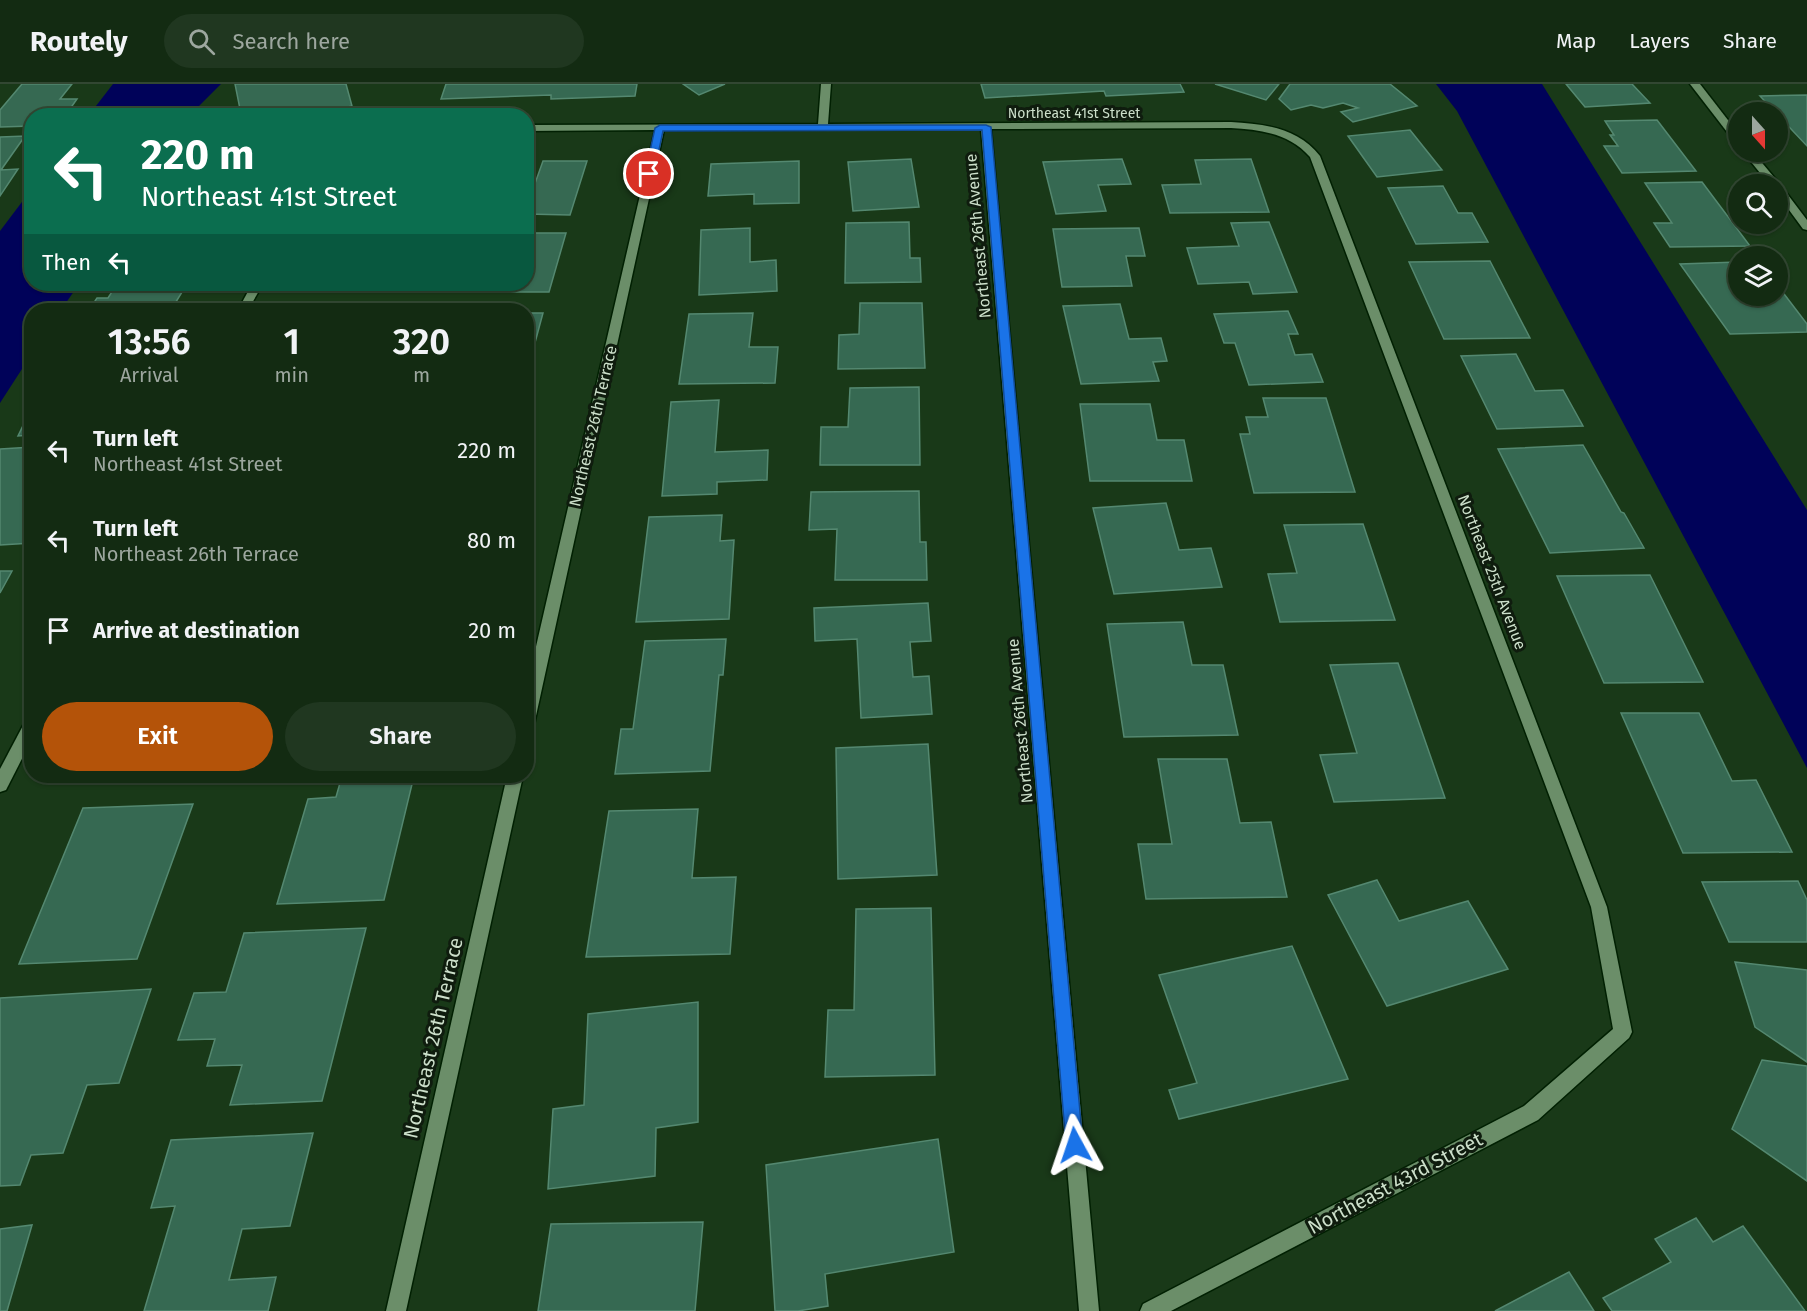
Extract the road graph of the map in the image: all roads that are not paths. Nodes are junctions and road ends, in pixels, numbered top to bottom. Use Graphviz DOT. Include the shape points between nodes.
graph roads {
  1 [pos="826,84"];
  2 [pos="1695,84"];
  3 [pos="1728,126"];
  4 [pos="823,127"];
  5 [pos="986,127"];
  6 [pos="534,128"];
  7 [pos="660,128"];
  8 [pos="1296,138"];
  9 [pos="1756,162"];
  10 [pos="1766,174"];
  11 [pos="1788,202"];
  12 [pos="1807,227"];
  13 [pos="534,688"];
  14 [pos="24,738"];
  15 [pos="513,783"];
  16 [pos="0,785"];
  17 [pos="1623,1032"];
  18 [pos="396,1311"];
  19 [pos="1089,1311"];
  20 [pos="1150,1311"];
  1 -- 4 [label="street"];
  2 -- 3 [label="street"];
  4 -- 5 [label="street, Northeast 41st Street"];
  4 -- 7 [label="street, Northeast 41st Street"];
  5 -- 8 [label="street, Northeast 41st Street" via="1231,125 1258,127"];
  5 -- 19 [label="street, Northeast 26th Avenue"];
  6 -- 7 [label="street, Northeast 41st Street"];
  7 -- 13 [label="street, Northeast 26th Terrace"];
  8 -- 17 [label="street, Northeast 25th Avenue" via="1316,156 1599,907"];
  9 -- 10 [label="street"];
  11 -- 12 [label="street"];
  14 -- 16 [label="street"];
  15 -- 18 [label="street, Northeast 26th Terrace"];
  17 -- 20 [label="street, Northeast 43rd Street" via="1531,1113"];
}
